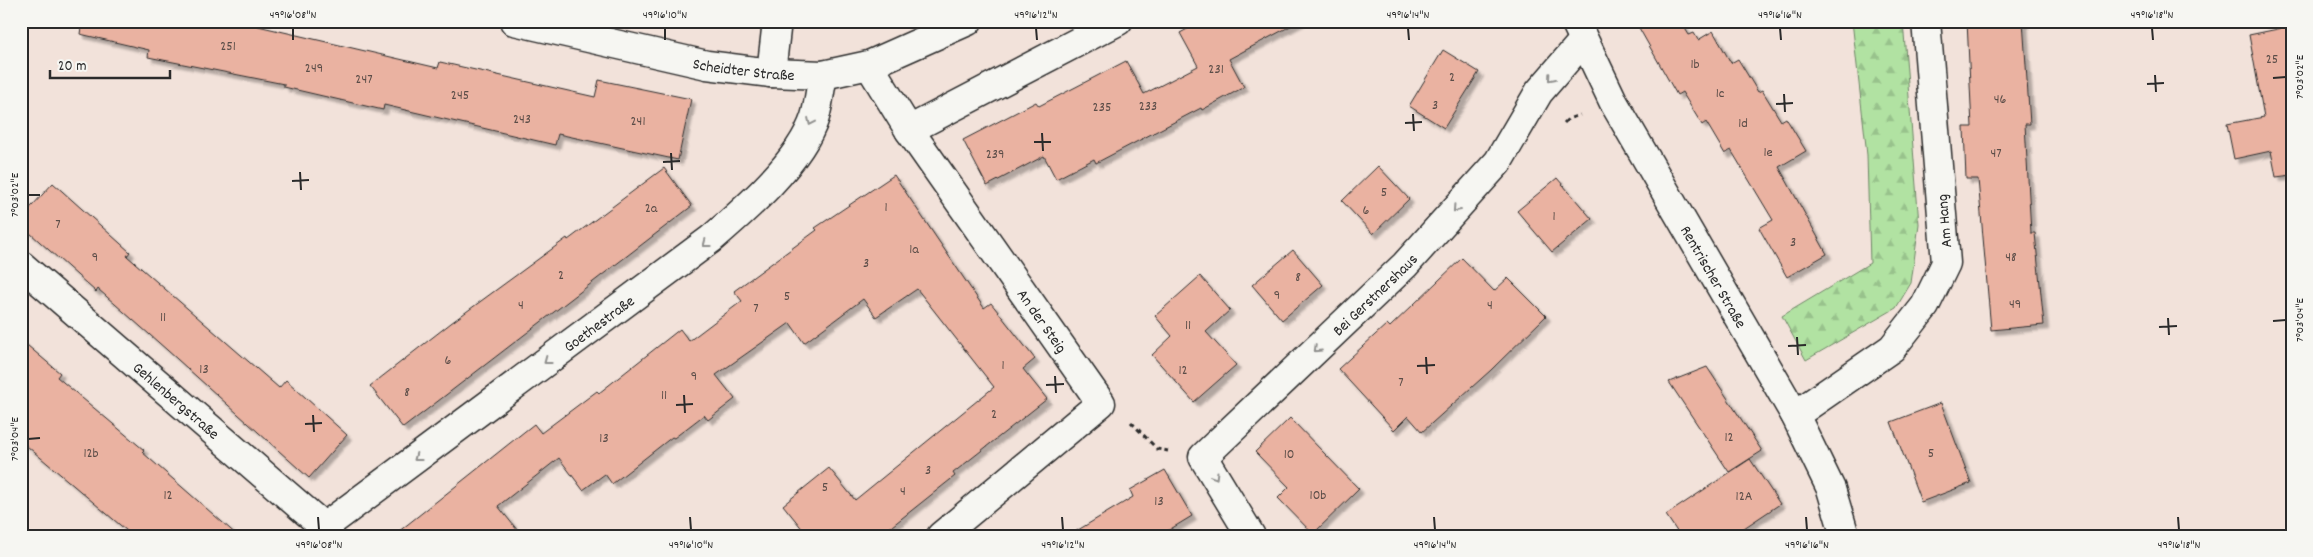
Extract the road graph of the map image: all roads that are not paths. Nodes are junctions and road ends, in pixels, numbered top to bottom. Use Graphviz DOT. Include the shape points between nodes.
graph roads {
  1 [pos="514,21"];
  2 [pos="777,21"];
  3 [pos="968,21"];
  4 [pos="1118,21"];
  5 [pos="1926,21"];
  6 [pos="1579,31"];
  7 [pos="869,65"];
  8 [pos="771,73"];
  9 [pos="823,75"];
  10 [pos="909,130"];
  11 [pos="21,266"];
  12 [pos="1795,415"];
  13 [pos="327,532"];
  14 [pos="941,536"];
  15 [pos="1251,536"];
  16 [pos="1845,536"];
  1 -- 8 [label="street, Scheidter Straße" via="707,65"];
  2 -- 8 [label="street"];
  3 -- 7 [label="street, Scheidter Straße"];
  4 -- 10 [label="street"];
  5 -- 12 [label="street, Am Hang" via="1946,263 1926,306 1892,348"];
  6 -- 12 [label="street, Rentrischer Straße" via="1614,103"];
  6 -- 15 [label="street, Bei Gerstnershaus, one-way" via="1498,162 1405,265 1203,457"];
  7 -- 9 [label="street, Scheidter Straße"];
  7 -- 10 [label="street, An der Steig"];
  8 -- 9 [label="street, Scheidter Straße"];
  9 -- 13 [label="street, Goethestraße, one-way" via="814,118 799,146 747,208 712,239"];
  10 -- 14 [label="street, An der Steig" via="1101,403"];
  11 -- 13 [label="street, Gehlenbergstraße"];
  12 -- 16 [label="street, Rentrischer Straße" via="1831,489"];
}
